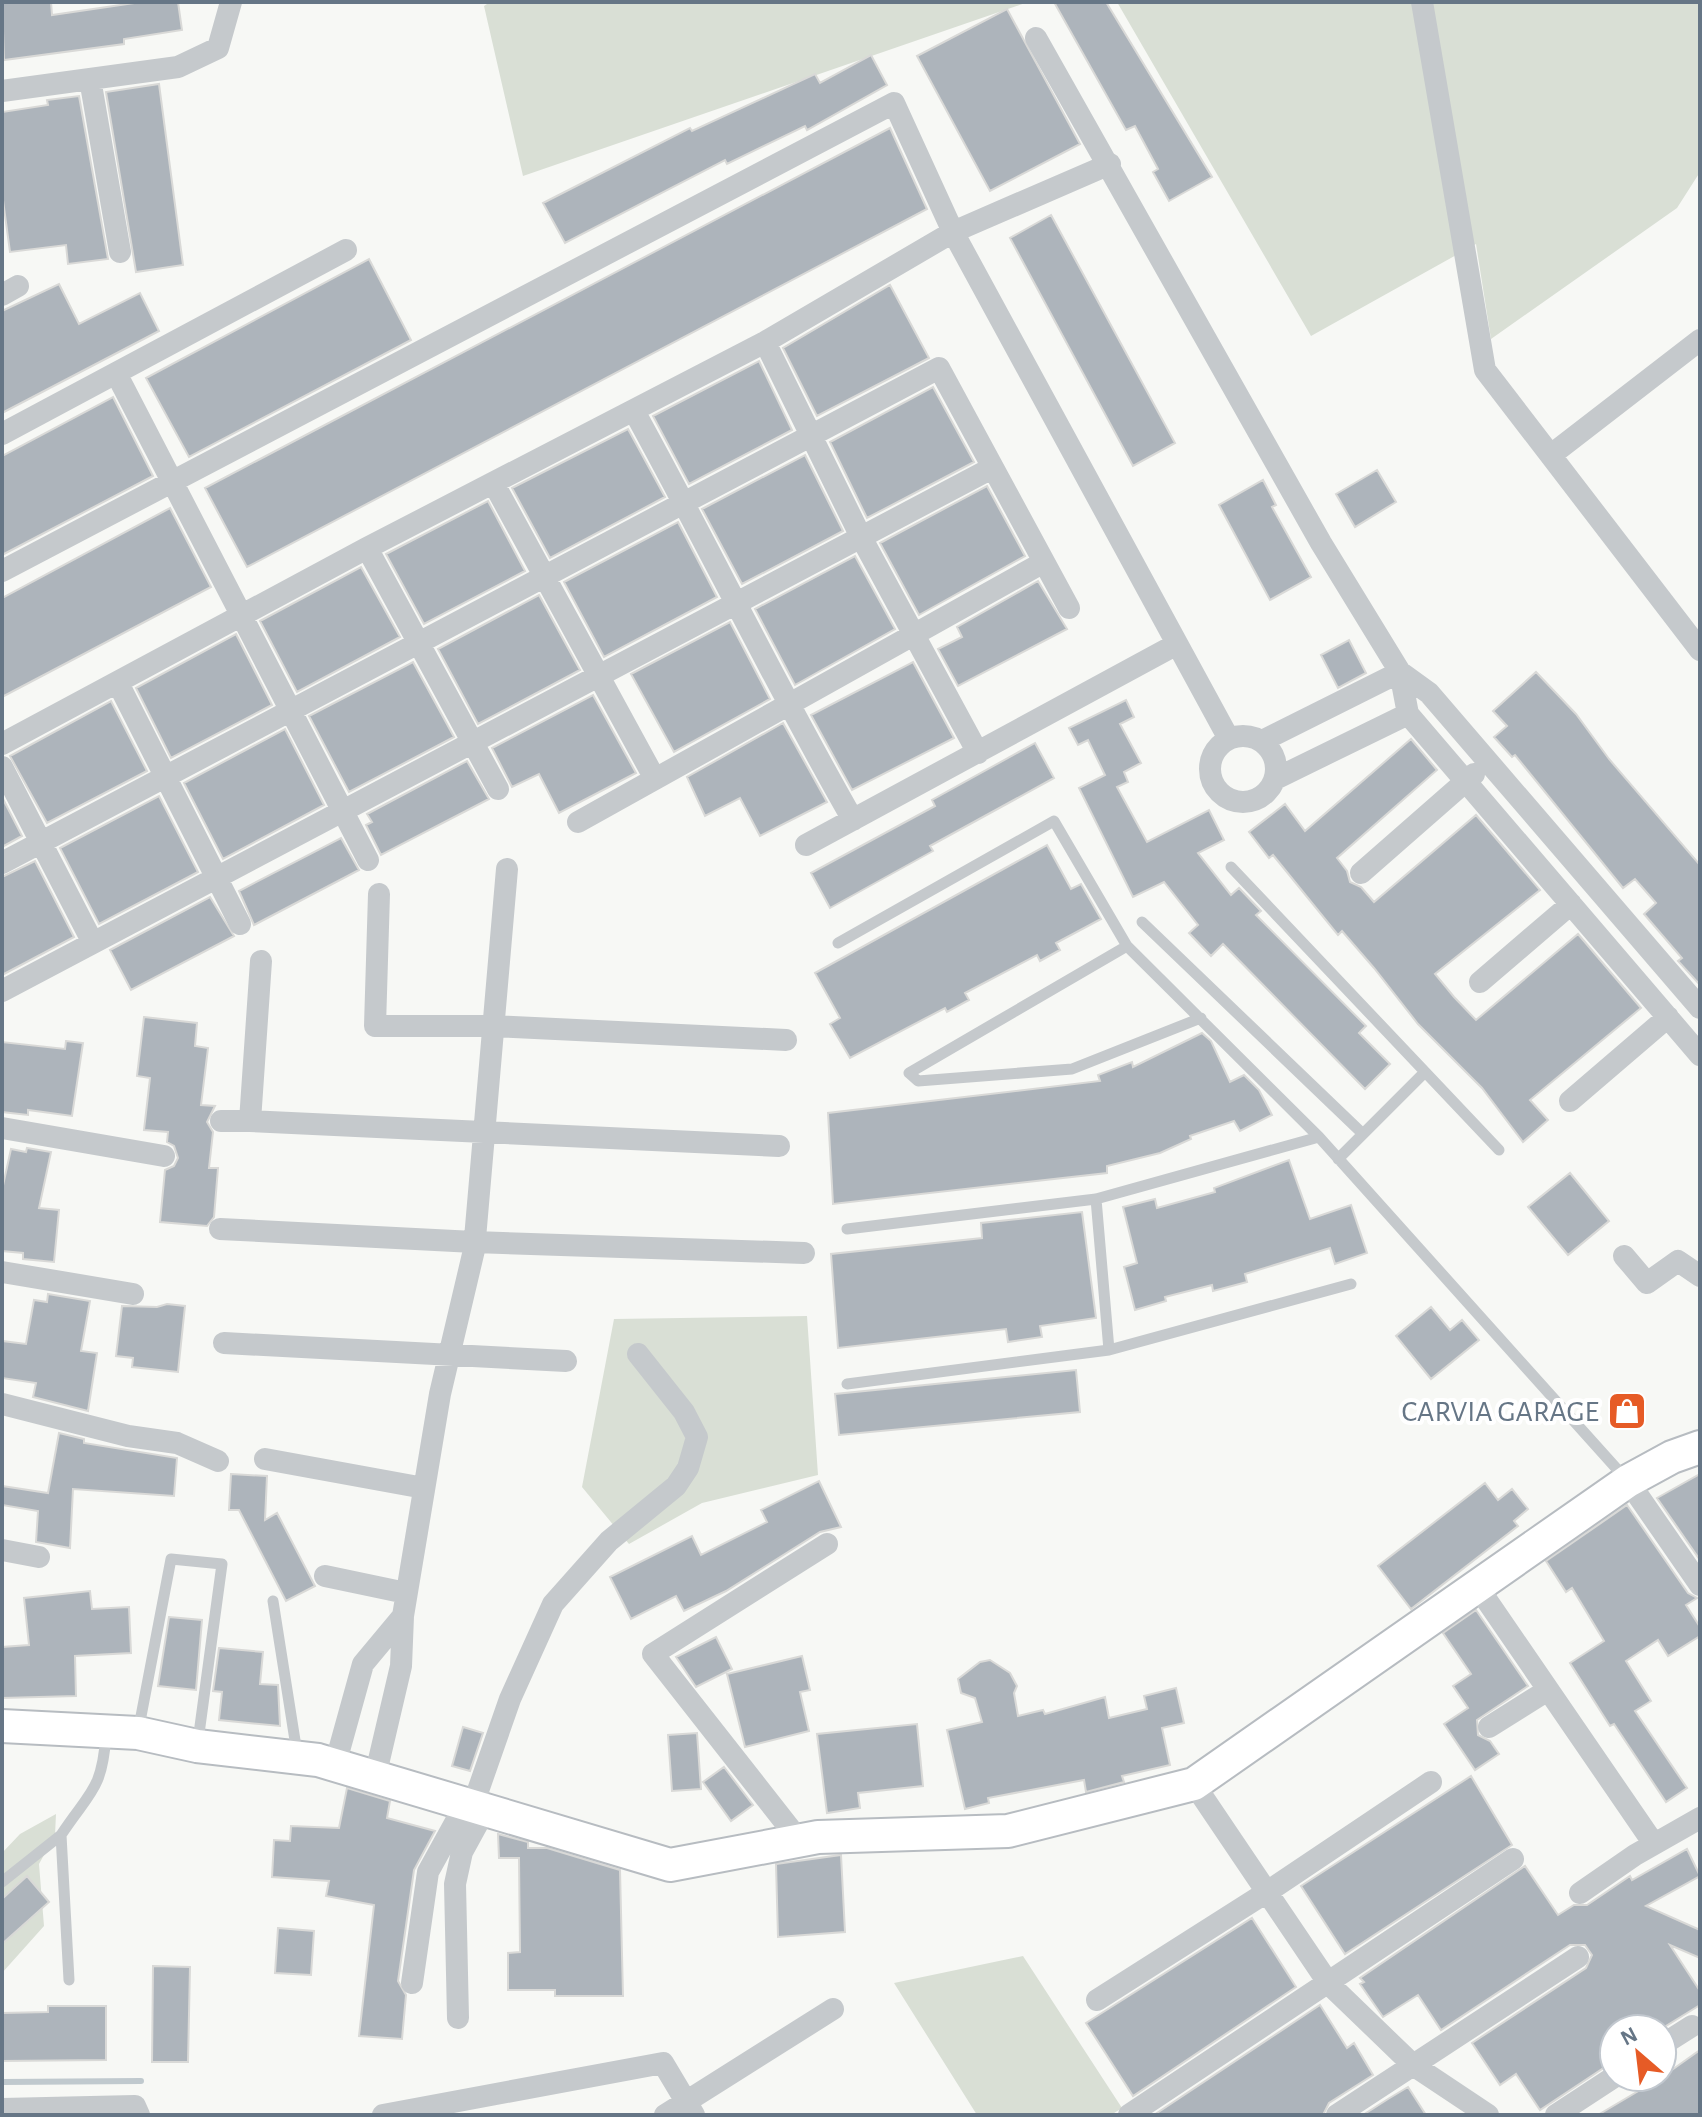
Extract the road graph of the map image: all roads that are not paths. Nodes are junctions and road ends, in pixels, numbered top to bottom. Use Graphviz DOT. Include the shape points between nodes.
graph roads {
  1 [pos="231,2"];
  2 [pos="1422,2"];
  3 [pos="1036,38"];
  4 [pos="90,79"];
  5 [pos="2,91"];
  6 [pos="1110,164"];
  7 [pos="953,232"];
  8 [pos="346,250"];
  9 [pos="120,252"];
  10 [pos="1700,340"];
  11 [pos="765,342"];
  12 [pos="116,373"];
  13 [pos="634,411"];
  14 [pos="812,433"];
  15 [pos="2,434"];
  16 [pos="1551,455"];
  17 [pos="992,468"];
  18 [pos="172,482"];
  19 [pos="494,484"];
  20 [pos="684,502"];
  21 [pos="861,537"];
  22 [pos="367,548"];
  23 [pos="1044,562"];
  24 [pos="2,571"];
  25 [pos="545,576"];
  26 [pos="737,603"];
  27 [pos="1069,608"];
  28 [pos="242,616"];
  29 [pos="914,635"];
  30 [pos="418,643"];
  31 [pos="1177,644"];
  32 [pos="1700,650"];
  33 [pos="1400,672"];
  34 [pos="599,676"];
  35 [pos="118,683"];
  36 [pos="787,704"];
  37 [pos="291,710"];
  38 [pos="1408,714"];
  39 [pos="1229,739"];
  40 [pos="1262,741"];
  41 [pos="473,742"];
  42 [pos="2,744"];
  43 [pos="978,753"];
  44 [pos="1486,762"];
  45 [pos="2,767"];
  46 [pos="165,777"];
  47 [pos="655,779"];
  48 [pos="1275,779"];
  49 [pos="1465,782"];
  50 [pos="498,789"];
  51 [pos="343,811"];
  52 [pos="853,820"];
  53 [pos="578,822"];
  54 [pos="41,842"];
  55 [pos="806,845"];
  56 [pos="368,860"];
  57 [pos="2,863"];
  58 [pos="1231,867"];
  59 [pos="507,869"];
  60 [pos="1361,873"];
  61 [pos="216,878"];
  62 [pos="379,894"];
  63 [pos="1571,904"];
  64 [pos="1142,922"];
  65 [pos="240,924"];
  66 [pos="93,943"];
  67 [pos="838,943"];
  68 [pos="1127,946"];
  69 [pos="261,961"];
  70 [pos="1480,982"];
  71 [pos="2,991"];
  72 [pos="1700,1008"];
  73 [pos="1668,1017"];
  74 [pos="1201,1018"];
  75 [pos="493,1026"];
  76 [pos="786,1040"];
  77 [pos="1700,1055"];
  78 [pos="1425,1072"];
  79 [pos="1570,1101"];
  80 [pos="221,1121"];
  81 [pos="250,1121"];
  82 [pos="2,1128"];
  83 [pos="484,1130"];
  84 [pos="1363,1134"];
  85 [pos="1319,1137"];
  86 [pos="779,1146"];
  87 [pos="1499,1150"];
  88 [pos="164,1156"];
  89 [pos="1338,1159"];
  90 [pos="1096,1199"];
  91 [pos="220,1229"];
  92 [pos="847,1229"];
  93 [pos="474,1242"];
  94 [pos="804,1253"];
  95 [pos="1624,1256"];
  96 [pos="2,1272"];
  97 [pos="1700,1276"];
  98 [pos="1351,1284"];
  99 [pos="133,1294"];
  100 [pos="224,1343"];
  101 [pos="1109,1350"];
  102 [pos="638,1354"];
  103 [pos="449,1355"];
  104 [pos="566,1361"];
  105 [pos="847,1384"];
  106 [pos="2,1404"];
  107 [pos="1700,1447"];
  108 [pos="265,1459"];
  109 [pos="218,1461"];
  110 [pos="1628,1481"];
  111 [pos="424,1488"];
  112 [pos="827,1544"];
  113 [pos="2,1550"];
  114 [pos="39,1557"];
  115 [pos="325,1576"];
  116 [pos="1700,1585"];
  117 [pos="1477,1586"];
  118 [pos="406,1593"];
  119 [pos="273,1601"];
  120 [pos="403,1616"];
  121 [pos="1548,1690"];
  122 [pos="2,1726"];
  123 [pos="1489,1727"];
  124 [pos="122,1732"];
  125 [pos="197,1746"];
  126 [pos="297,1758"];
  127 [pos="335,1765"];
  128 [pos="375,1777"];
  129 [pos="1431,1782"];
  130 [pos="1194,1784"];
  131 [pos="475,1806"];
  132 [pos="1700,1818"];
  133 [pos="61,1835"];
  134 [pos="799,1840"];
  135 [pos="1654,1844"];
  136 [pos="1513,1859"];
  137 [pos="2,1882"];
  138 [pos="1267,1892"];
  139 [pos="1580,1893"];
  140 [pos="1578,1957"];
  141 [pos="69,1980"];
  142 [pos="412,1983"];
  143 [pos="1329,1984"];
  144 [pos="1097,2000"];
  145 [pos="833,2009"];
  146 [pos="458,2018"];
  147 [pos="1692,2026"];
  148 [pos="1678,2035"];
  149 [pos="1413,2065"];
  150 [pos="1598,2087"];
  151 [pos="477,2096"];
  152 [pos="2,2109"];
  153 [pos="689,2109"];
  154 [pos="139,2115"];
  155 [pos="383,2115"];
  156 [pos="451,2115"];
  157 [pos="665,2115"];
  158 [pos="1129,2115"];
  159 [pos="1337,2115"];
  160 [pos="1488,2115"];
  161 [pos="1556,2115"];
  1 -- 4 [label="street" via="218,48 178,67"];
  2 -- 16 [label="street" via="1485,370"];
  3 -- 6 [label="street"];
  4 -- 5 [label="street"];
  4 -- 9 [label="street"];
  6 -- 7 [label="street"];
  6 -- 33 [label="street" via="1321,543"];
  7 -- 11 [label="street"];
  7 -- 18 [label="street" via="894,103"];
  7 -- 31 [label="street"];
  8 -- 12 [label="street"];
  10 -- 16 [label="street"];
  11 -- 13 [label="street"];
  11 -- 14 [label="street"];
  12 -- 15 [label="street"];
  12 -- 18 [label="street"];
  13 -- 19 [label="street"];
  13 -- 20 [label="street"];
  14 -- 17 [label="street" via="939,368"];
  14 -- 20 [label="street"];
  14 -- 21 [label="street"];
  16 -- 32 [label="street"];
  17 -- 21 [label="street"];
  17 -- 23 [label="street"];
  18 -- 24 [label="street"];
  18 -- 28 [label="street"];
  19 -- 22 [label="street"];
  19 -- 25 [label="street"];
  20 -- 25 [label="street"];
  20 -- 26 [label="street"];
  21 -- 26 [label="street"];
  21 -- 29 [label="street"];
  22 -- 28 [label="street"];
  22 -- 30 [label="street"];
  23 -- 27 [label="street"];
  23 -- 29 [label="street"];
  25 -- 30 [label="street"];
  25 -- 34 [label="street"];
  26 -- 34 [label="street"];
  26 -- 36 [label="street"];
  28 -- 35 [label="street"];
  28 -- 37 [label="street"];
  29 -- 36 [label="street"];
  29 -- 43 [label="street"];
  30 -- 37 [label="street"];
  30 -- 41 [label="street"];
  31 -- 39 [label="street"];
  31 -- 43 [label="street"];
  33 -- 38 [label="street"];
  33 -- 40 [label="street"];
  33 -- 44 [label="street" via="1429,693"];
  34 -- 41 [label="street"];
  34 -- 47 [label="street"];
  35 -- 42 [label="street"];
  35 -- 46 [label="street"];
  36 -- 47 [label="street"];
  36 -- 52 [label="street"];
  37 -- 46 [label="street"];
  37 -- 51 [label="street"];
  38 -- 48 [label="street"];
  38 -- 49 [label="street"];
  39 -- 40 [label="street"];
  39 -- 48 [label="street" via="1215,751 1210,771 1224,797 1254,801"];
  40 -- 48 [label="street" via="1275,758"];
  41 -- 50 [label="street"];
  41 -- 51 [label="street"];
  43 -- 52 [label="street"];
  44 -- 49 [label="street"];
  44 -- 72 [label="street"];
  45 -- 54 [label="street"];
  46 -- 54 [label="street"];
  46 -- 61 [label="street"];
  47 -- 53 [label="street"];
  49 -- 60 [label="street"];
  49 -- 63 [label="street"];
  51 -- 56 [label="street"];
  51 -- 61 [label="street"];
  52 -- 55 [label="street"];
  54 -- 57 [label="street"];
  54 -- 66 [label="street"];
  58 -- 78 [label="lane"];
  59 -- 75 [label="street"];
  61 -- 65 [label="street"];
  61 -- 66 [label="street"];
  62 -- 75 [label="street" via="375,1026"];
  63 -- 70 [label="street"];
  63 -- 73 [label="street"];
  64 -- 84 [label="lane"];
  66 -- 71 [label="street"];
  67 -- 68 [label="lane" via="1054,821"];
  68 -- 74 [label="lane"];
  68 -- 74 [label="lane" via="909,1073 918,1081 1072,1069"];
  69 -- 81 [label="street"];
  73 -- 77 [label="street"];
  73 -- 79 [label="street"];
  74 -- 85 [label="lane"];
  75 -- 76 [label="street"];
  75 -- 83 [label="street"];
  78 -- 84 [label="lane"];
  78 -- 87 [label="lane"];
  80 -- 81 [label="street"];
  81 -- 83 [label="street"];
  82 -- 88 [label="street"];
  83 -- 86 [label="street"];
  83 -- 93 [label="street"];
  84 -- 89 [label="lane"];
  85 -- 89 [label="lane"];
  85 -- 90 [label="lane"];
  89 -- 110 [label="lane"];
  90 -- 92 [label="lane"];
  90 -- 101 [label="lane"];
  91 -- 93 [label="street"];
  93 -- 94 [label="street"];
  93 -- 103 [label="street"];
  95 -- 97 [label="street" via="1647,1283 1678,1261"];
  96 -- 99 [label="street"];
  98 -- 101 [label="lane"];
  100 -- 103 [label="street"];
  101 -- 105 [label="lane"];
  102 -- 131 [label="street" via="697,1437 688,1468 676,1486 609,1541 553,1604 510,1699"];
  103 -- 104 [label="street"];
  103 -- 111 [label="street"];
  106 -- 109 [label="street" via="177,1443"];
  107 -- 110 [label="street"];
  108 -- 111 [label="street"];
  110 -- 116 [label="street"];
  110 -- 117 [label="street"];
  111 -- 118 [label="street"];
  112 -- 134 [label="street" via="653,1654"];
  113 -- 114 [label="street"];
  115 -- 118 [label="street"];
  117 -- 121 [label="street"];
  117 -- 130 [label="street"];
  118 -- 120 [label="street"];
  119 -- 126 [label="lane"];
  120 -- 127 [label="street" via="363,1664"];
  120 -- 128 [label="street" via="401,1666"];
  121 -- 123 [label="street"];
  121 -- 135 [label="street"];
  122 -- 124 [label="street"];
  124 -- 125 [label="street"];
  124 -- 125 [label="lane" via="171,1559 222,1564"];
  124 -- 133 [label="lane" via="94,1793"];
  125 -- 126 [label="street"];
  126 -- 127 [label="street"];
  127 -- 128 [label="street"];
  128 -- 131 [label="street"];
  129 -- 138 [label="street"];
  130 -- 134 [label="street" via="1008,1831"];
  130 -- 138 [label="street"];
  131 -- 134 [label="street" via="670,1865"];
  131 -- 142 [label="street" via="428,1872"];
  131 -- 146 [label="street" via="455,1884"];
  132 -- 135 [label="street"];
  133 -- 137 [label="lane"];
  133 -- 141 [label="lane"];
  135 -- 139 [label="street"];
  136 -- 143 [label="street"];
  138 -- 143 [label="street"];
  138 -- 144 [label="street"];
  140 -- 149 [label="street"];
  143 -- 149 [label="street"];
  143 -- 158 [label="street"];
  145 -- 153 [label="street"];
  147 -- 148 [label="street"];
  149 -- 159 [label="street"];
  149 -- 160 [label="street"];
  150 -- 161 [label="street"];
  151 -- 153 [label="street" via="663,2063"];
  151 -- 155 [label="street"];
  151 -- 156 [label="street"];
  152 -- 154 [label="street" via="135,2106"];
  153 -- 157 [label="street"];
}
